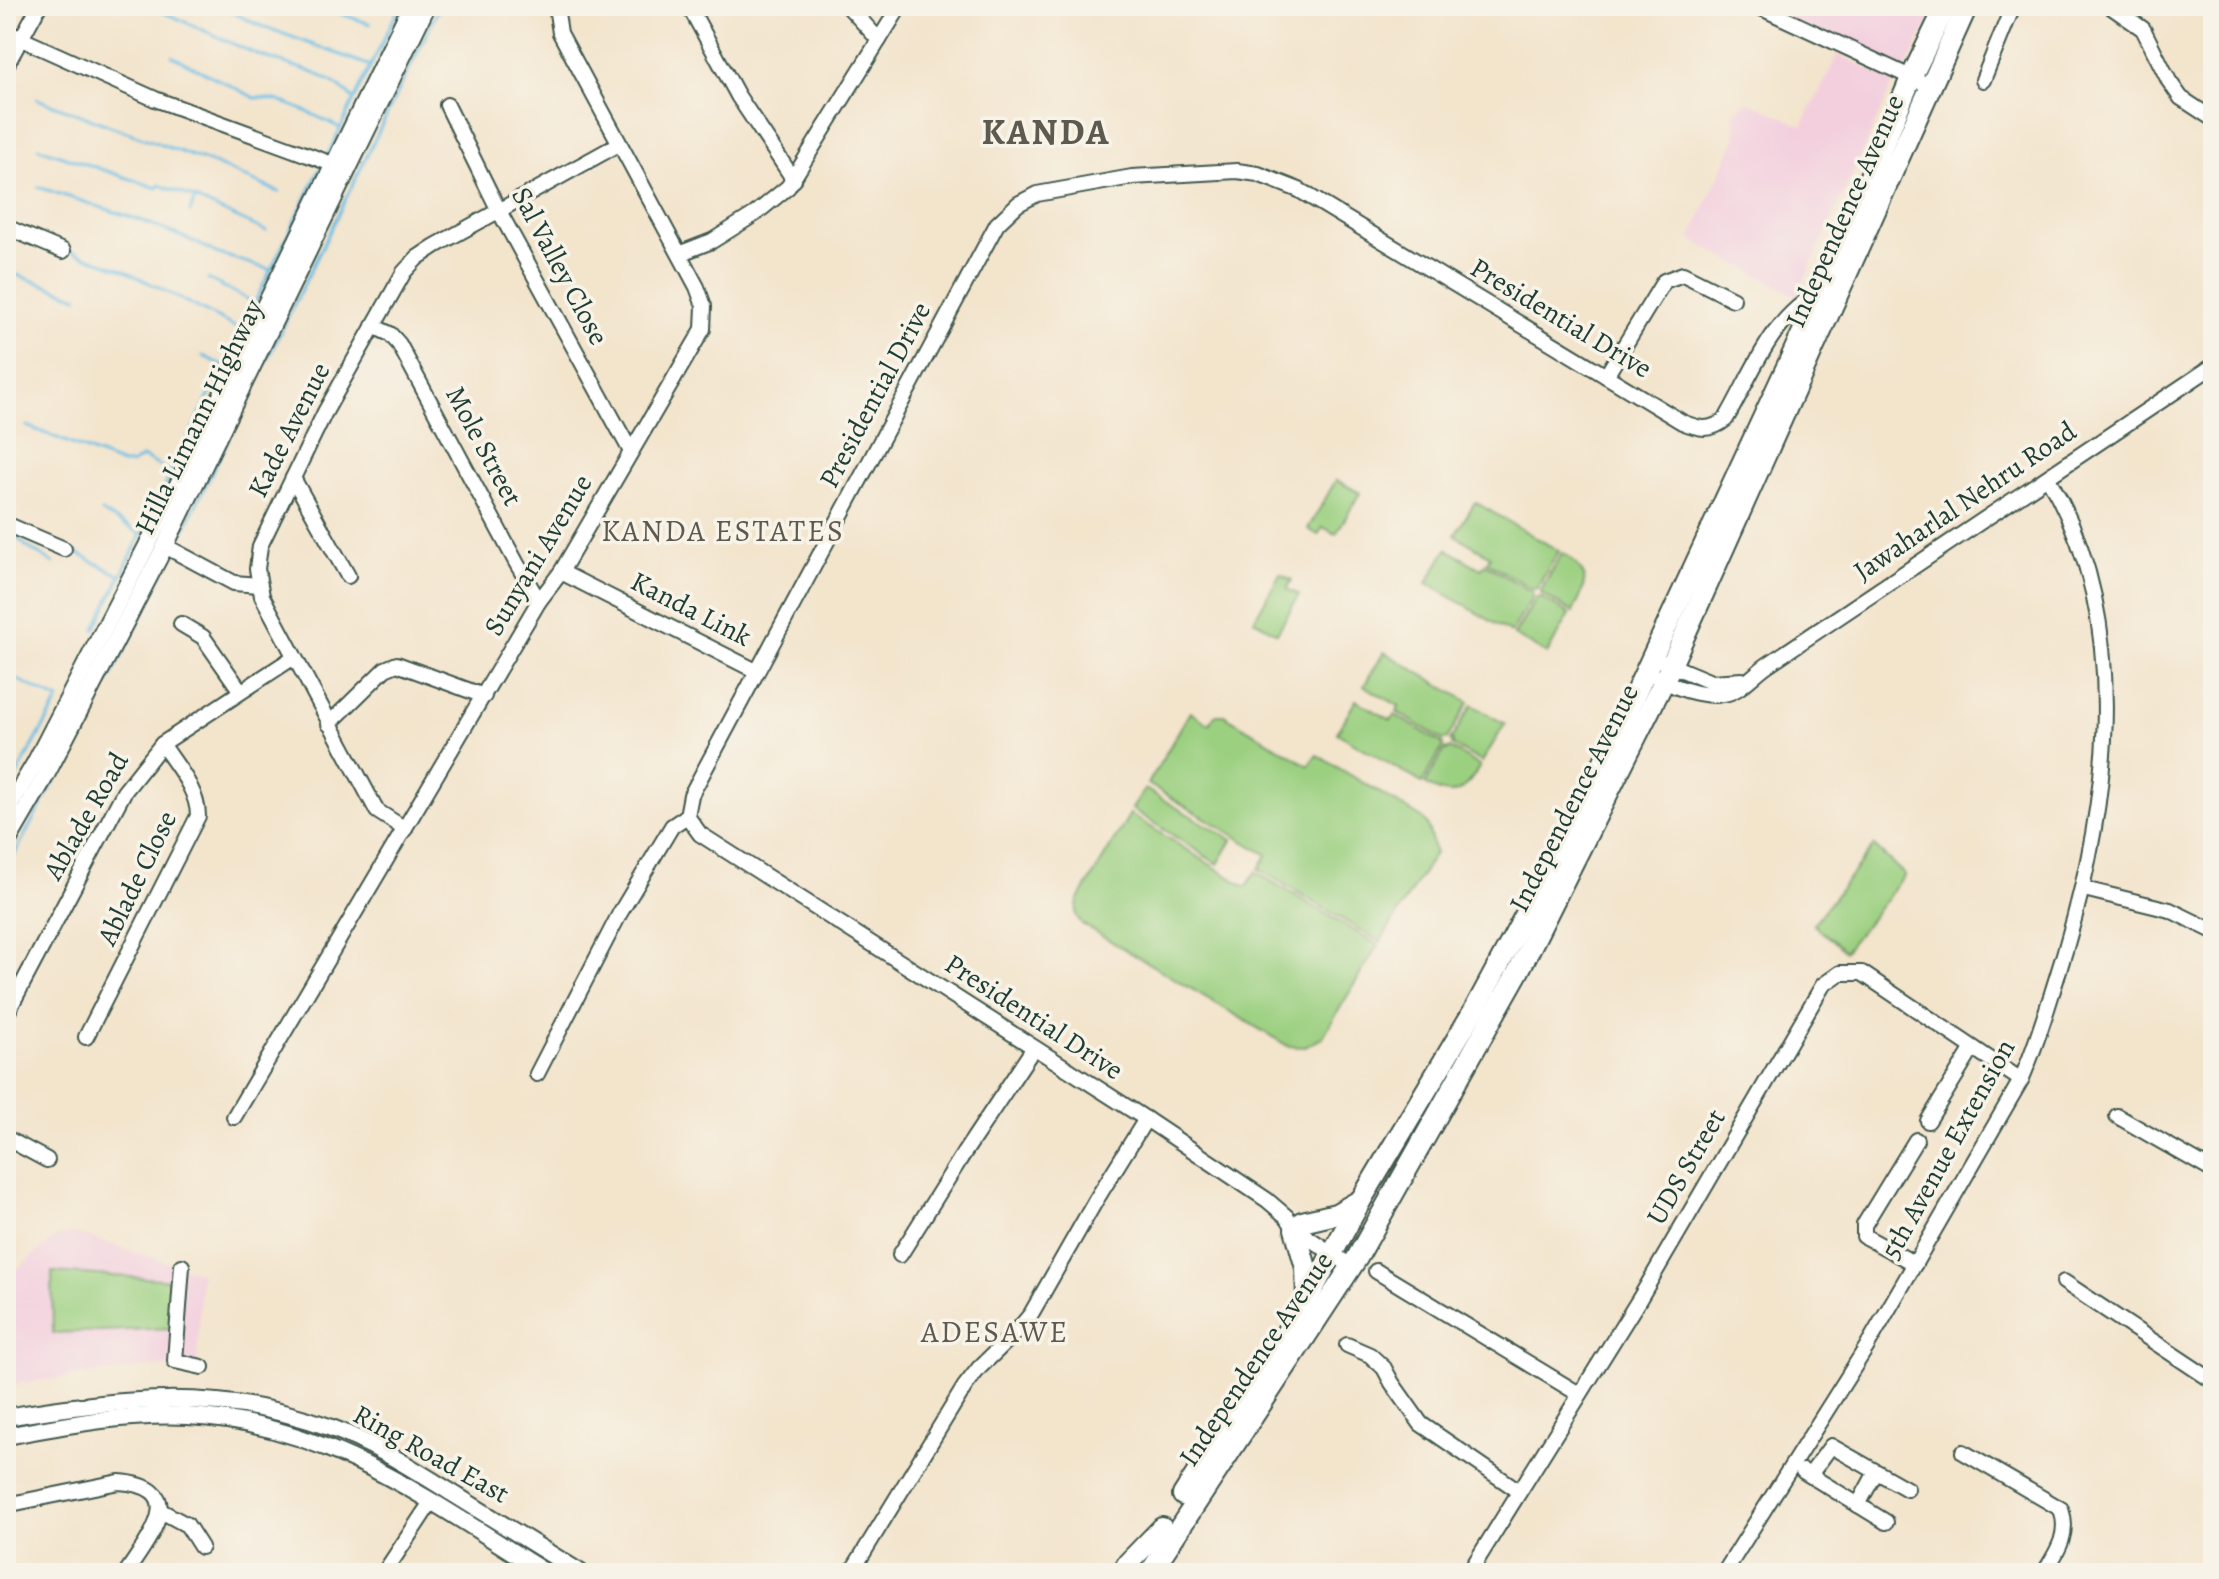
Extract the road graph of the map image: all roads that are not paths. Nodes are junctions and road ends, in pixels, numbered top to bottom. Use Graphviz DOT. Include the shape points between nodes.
graph roads {
  1 [pos="39,6"];
  2 [pos="411,6"];
  3 [pos="427,6"];
  4 [pos="556,6"];
  5 [pos="689,6"];
  6 [pos="848,6"];
  7 [pos="900,6"];
  8 [pos="1757,6"];
  9 [pos="1946,6"];
  10 [pos="1967,6"];
  11 [pos="2013,6"];
  12 [pos="2110,6"];
  13 [pos="6,32"];
  14 [pos="21,38"];
  15 [pos="879,40"];
  16 [pos="6,66"];
  17 [pos="1911,78"];
  18 [pos="1983,80"];
  19 [pos="1932,87"];
  20 [pos="447,105"];
  21 [pos="2213,119"];
  22 [pos="619,144"];
  23 [pos="335,165"];
  24 [pos="794,180"];
  25 [pos="499,211"];
  26 [pos="6,227"];
  27 [pos="63,251"];
  28 [pos="681,253"];
  29 [pos="1822,291"];
  30 [pos="1733,299"];
  31 [pos="373,326"];
  32 [pos="2213,366"];
  33 [pos="1606,376"];
  34 [pos="630,450"];
  35 [pos="293,478"];
  36 [pos="2048,478"];
  37 [pos="6,524"];
  38 [pos="165,546"];
  39 [pos="64,549"];
  40 [pos="561,572"];
  41 [pos="348,576"];
  42 [pos="259,585"];
  43 [pos="539,601"];
  44 [pos="181,624"];
  45 [pos="294,657"];
  46 [pos="1659,669"];
  47 [pos="756,671"];
  48 [pos="240,690"];
  49 [pos="484,696"];
  50 [pos="329,724"];
  51 [pos="162,744"];
  52 [pos="6,812"];
  53 [pos="687,816"];
  54 [pos="405,829"];
  55 [pos="6,844"];
  56 [pos="2084,889"];
  57 [pos="2213,931"];
  58 [pos="6,1015"];
  59 [pos="86,1037"];
  60 [pos="1973,1048"];
  61 [pos="1033,1049"];
  62 [pos="537,1074"];
  63 [pos="2021,1080"];
  64 [pos="2117,1116"];
  65 [pos="234,1117"];
  66 [pos="1146,1119"];
  67 [pos="1928,1121"];
  68 [pos="1916,1140"];
  69 [pos="7,1141"];
  70 [pos="47,1160"];
  71 [pos="2213,1171"];
  72 [pos="1361,1200"];
  73 [pos="1295,1223"];
  74 [pos="1334,1250"];
  75 [pos="900,1255"];
  76 [pos="1354,1262"];
  77 [pos="1915,1264"];
  78 [pos="182,1266"];
  79 [pos="1376,1271"];
  80 [pos="2064,1282"];
  81 [pos="1307,1300"];
  82 [pos="1347,1345"];
  83 [pos="202,1367"];
  84 [pos="2213,1381"];
  85 [pos="1579,1394"];
  86 [pos="6,1417"];
  87 [pos="6,1436"];
  88 [pos="1963,1452"];
  89 [pos="1793,1465"];
  90 [pos="1876,1472"];
  91 [pos="1810,1475"];
  92 [pos="1907,1489"];
  93 [pos="1519,1491"];
  94 [pos="431,1502"];
  95 [pos="6,1505"];
  96 [pos="1858,1505"];
  97 [pos="161,1511"];
  98 [pos="1886,1522"];
  99 [pos="1168,1531"];
  100 [pos="514,1532"];
  101 [pos="201,1547"];
  102 [pos="505,1547"];
  103 [pos="126,1573"];
  104 [pos="384,1573"];
  105 [pos="546,1573"];
  106 [pos="581,1573"];
  107 [pos="851,1573"];
  108 [pos="1122,1573"];
  109 [pos="1134,1573"];
  110 [pos="1150,1573"];
  111 [pos="1161,1573"];
  112 [pos="1469,1573"];
  113 [pos="1724,1573"];
  114 [pos="2044,1573"];
  1 -- 14 [label="street"];
  2 -- 23 [label="main road, Hilla Limann Highway"];
  3 -- 38 [label="main road, Hilla Limann Highway"];
  4 -- 22 [label="street, Sunyani Avenue" via="560,33"];
  5 -- 24 [label="street" via="738,96"];
  6 -- 15 [label="street"];
  7 -- 15 [label="street"];
  8 -- 17 [label="street"];
  9 -- 17 [label="highway, Independence Avenue"];
  10 -- 19 [label="highway, Independence Avenue"];
  11 -- 18 [label="street"];
  12 -- 21 [label="street" via="2143,29 2181,98"];
  13 -- 14 [label="street"];
  14 -- 16 [label="street"];
  14 -- 23 [label="street" via="155,99"];
  15 -- 24 [label="street"];
  17 -- 19 [label="street"];
  17 -- 29 [label="highway, Independence Avenue"];
  19 -- 46 [label="highway, Independence Avenue"];
  20 -- 25 [label="street, Sal Valley Close"];
  22 -- 25 [label="street, Kade Avenue"];
  22 -- 28 [label="street, Sunyani Avenue"];
  23 -- 52 [label="main road, Hilla Limann Highway" via="168,505"];
  24 -- 28 [label="street" via="721,236"];
  25 -- 31 [label="street, Kade Avenue" via="417,258"];
  25 -- 34 [label="street, Sal Valley Close"];
  26 -- 27 [label="street"];
  28 -- 34 [label="street, Sunyani Avenue" via="704,306 703,329"];
  29 -- 33 [label="street, Presidential Drive" via="1783,319 1717,426 1703,430 1682,422"];
  29 -- 46 [label="highway, Independence Avenue"];
  30 -- 33 [label="street" via="1683,274 1664,281"];
  31 -- 35 [label="street, Kade Avenue"];
  31 -- 43 [label="street, Mole Street" via="399,344"];
  32 -- 36 [label="street, Jawaharlal Nehru Road"];
  33 -- 47 [label="street, Presidential Drive" via="1299,190 1258,174 1132,177 1037,194 997,224"];
  34 -- 40 [label="street, Sunyani Avenue"];
  35 -- 41 [label="street"];
  35 -- 42 [label="street, Kade Avenue" via="260,546"];
  36 -- 46 [label="street, Jawaharlal Nehru Road" via="1746,679 1711,682"];
  36 -- 56 [label="street, 5th Avenue Extension" via="2066,508 2082,553 2100,627 2107,721"];
  37 -- 39 [label="street"];
  38 -- 42 [label="street" via="234,583"];
  38 -- 55 [label="main road, Hilla Limann Highway"];
  40 -- 43 [label="street, Sunyani Avenue"];
  40 -- 47 [label="street, Kanda Link"];
  42 -- 45 [label="street, Kade Avenue"];
  43 -- 49 [label="street, Sunyani Avenue"];
  44 -- 48 [label="street" via="203,637"];
  45 -- 48 [label="street, Ablade Road"];
  45 -- 50 [label="street, Kade Avenue"];
  46 -- 72 [label="highway, Independence Avenue" via="1476,1007"];
  46 -- 76 [label="highway, Independence Avenue" via="1518,972"];
  47 -- 53 [label="street, Presidential Drive" via="691,795"];
  48 -- 51 [label="street, Ablade Road"];
  49 -- 50 [label="street" via="397,664 385,669"];
  49 -- 54 [label="street, Sunyani Avenue"];
  50 -- 54 [label="street, Kade Avenue" via="377,811"];
  51 -- 58 [label="street, Ablade Road" via="124,792"];
  51 -- 59 [label="street, Ablade Close" via="191,789 198,816"];
  53 -- 61 [label="street, Presidential Drive" via="700,834"];
  53 -- 62 [label="street" via="672,826 620,913"];
  54 -- 65 [label="street, Sunyani Avenue"];
  56 -- 57 [label="street" via="2170,910"];
  56 -- 63 [label="street, 5th Avenue Extension"];
  60 -- 63 [label="street, UDS Street"];
  60 -- 67 [label="street"];
  60 -- 85 [label="street, UDS Street" via="1862,973 1840,973 1823,985"];
  61 -- 66 [label="street, Presidential Drive"];
  61 -- 75 [label="street"];
  63 -- 77 [label="street, 5th Avenue Extension"];
  64 -- 71 [label="street"];
  66 -- 73 [label="street, Presidential Drive"];
  66 -- 107 [label="street" via="1031,1314 965,1386"];
  68 -- 77 [label="street" via="1863,1231"];
  69 -- 70 [label="street"];
  72 -- 73 [label="highway" via="1336,1214"];
  72 -- 74 [label="highway, Independence Avenue"];
  73 -- 74 [label="street, Presidential Drive"];
  73 -- 81 [label="highway"];
  74 -- 76 [label="street, Presidential Drive"];
  74 -- 81 [label="highway, Independence Avenue"];
  76 -- 99 [label="highway, Independence Avenue"];
  77 -- 89 [label="street, 5th Avenue Extension"];
  78 -- 83 [label="street" via="175,1361"];
  79 -- 85 [label="street"];
  80 -- 84 [label="street"];
  81 -- 99 [label="highway, Independence Avenue"];
  82 -- 93 [label="street" via="1384,1368 1421,1424"];
  85 -- 93 [label="street, UDS Street"];
  86 -- 100 [label="main road, Ring Road East" via="91,1402 146,1399 263,1408 330,1427 392,1457"];
  87 -- 94 [label="main road" via="130,1417 227,1420 322,1444"];
  88 -- 114 [label="street" via="2061,1509 2064,1535"];
  89 -- 91 [label="street"];
  89 -- 113 [label="street, 5th Avenue Extension"];
  90 -- 91 [label="street" via="1831,1446"];
  90 -- 92 [label="street"];
  90 -- 96 [label="street"];
  91 -- 96 [label="street"];
  93 -- 112 [label="street, UDS Street"];
  94 -- 102 [label="main road"];
  94 -- 104 [label="street"];
  95 -- 97 [label="street" via="119,1482 149,1488"];
  96 -- 98 [label="street"];
  97 -- 101 [label="street" via="187,1525"];
  97 -- 103 [label="street"];
  99 -- 108 [label="highway"];
  99 -- 109 [label="highway, Independence Avenue"];
  99 -- 110 [label="highway, Independence Avenue"];
  99 -- 111 [label="highway"];
  100 -- 102 [label="main road"];
  100 -- 106 [label="main road, Ring Road East"];
  102 -- 105 [label="main road"];
}
